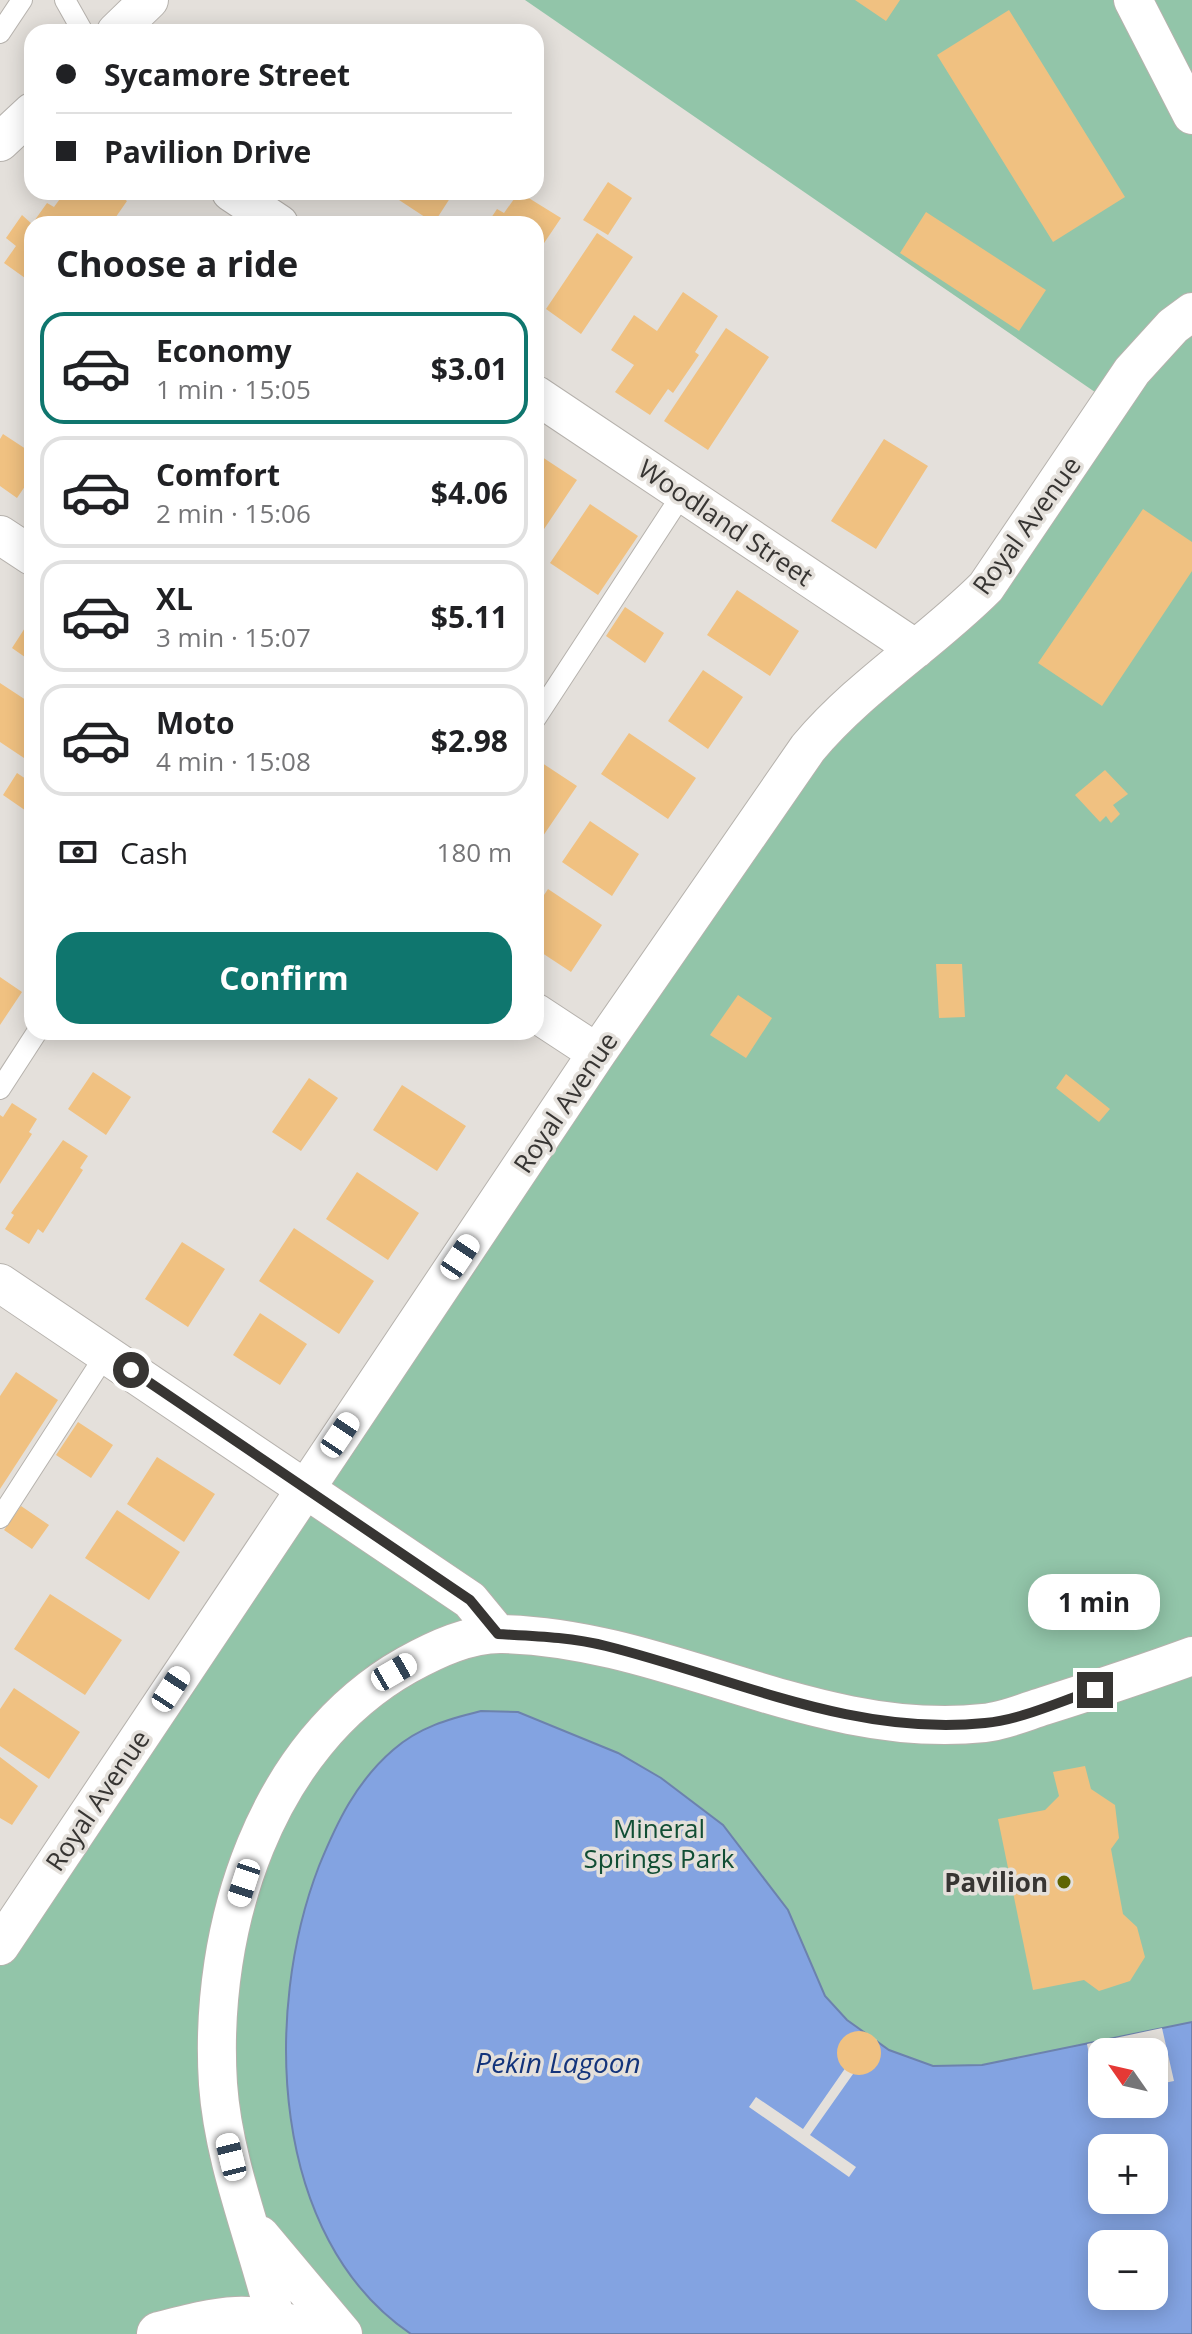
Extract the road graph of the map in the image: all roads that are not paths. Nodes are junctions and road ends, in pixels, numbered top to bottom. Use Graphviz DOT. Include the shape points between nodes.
graph roads {
  1 [pos="65,0"];
  2 [pos="149,0"];
  3 [pos="1133,0"];
  4 [pos="16,2"];
  5 [pos="78,24"];
  6 [pos="124,24"];
  7 [pos="1,31"];
  8 [pos="1192,115"];
  9 [pos="24,120"];
  10 [pos="0,142"];
  11 [pos="243,200"];
  12 [pos="267,216"];
  13 [pos="1192,312"];
  14 [pos="544,400"];
  15 [pos="683,493"];
  16 [pos="0,535"];
  17 [pos="24,551"];
  18 [pos="916,649"];
  19 [pos="544,706"];
  20 [pos="544,1018"];
  21 [pos="32,1040"];
  22 [pos="597,1053"];
  23 [pos="0,1089"];
  24 [pos="0,1283"];
  25 [pos="106,1354"];
  26 [pos="306,1486"];
  27 [pos="0,1518"];
  28 [pos="498,1634"];
  29 [pos="1192,1656"];
  30 [pos="6,1922"];
  31 [pos="247,2212"];
  32 [pos="289,2329"];
  33 [pos="159,2334"];
  34 [pos="343,2334"];
  1 -- 5 [label="lane"];
  2 -- 6 [label="street"];
  3 -- 8 [label="street"];
  4 -- 7 [label="lane"];
  9 -- 10 [label="street"];
  11 -- 12 [label="street"];
  13 -- 18 [label="street, Royal Avenue" via="1132,371 986,587"];
  14 -- 15 [label="street, Woodland Street"];
  15 -- 18 [label="street, Woodland Street"];
  15 -- 19 [label="lane"];
  16 -- 17 [label="street"];
  18 -- 22 [label="street, Royal Avenue" via="849,703 808,748"];
  20 -- 22 [label="street"];
  21 -- 23 [label="lane"];
  22 -- 26 [label="street, Royal Avenue"];
  24 -- 25 [label="street"];
  25 -- 26 [label="street"];
  25 -- 27 [label="lane"];
  26 -- 28 [label="street" via="470,1600"];
  26 -- 30 [label="street, Royal Avenue"];
  28 -- 29 [label="street" via="565,1637 607,1646 849,1716 916,1726 988,1723"];
  28 -- 31 [label="street" via="449,1645 370,1686 322,1732 282,1787 236,1908 219,2000 218,2085"];
  31 -- 32 [label="street"];
  31 -- 34 [label="street" via="274,2254"];
  32 -- 33 [label="main road" via="245,2317"];
}
